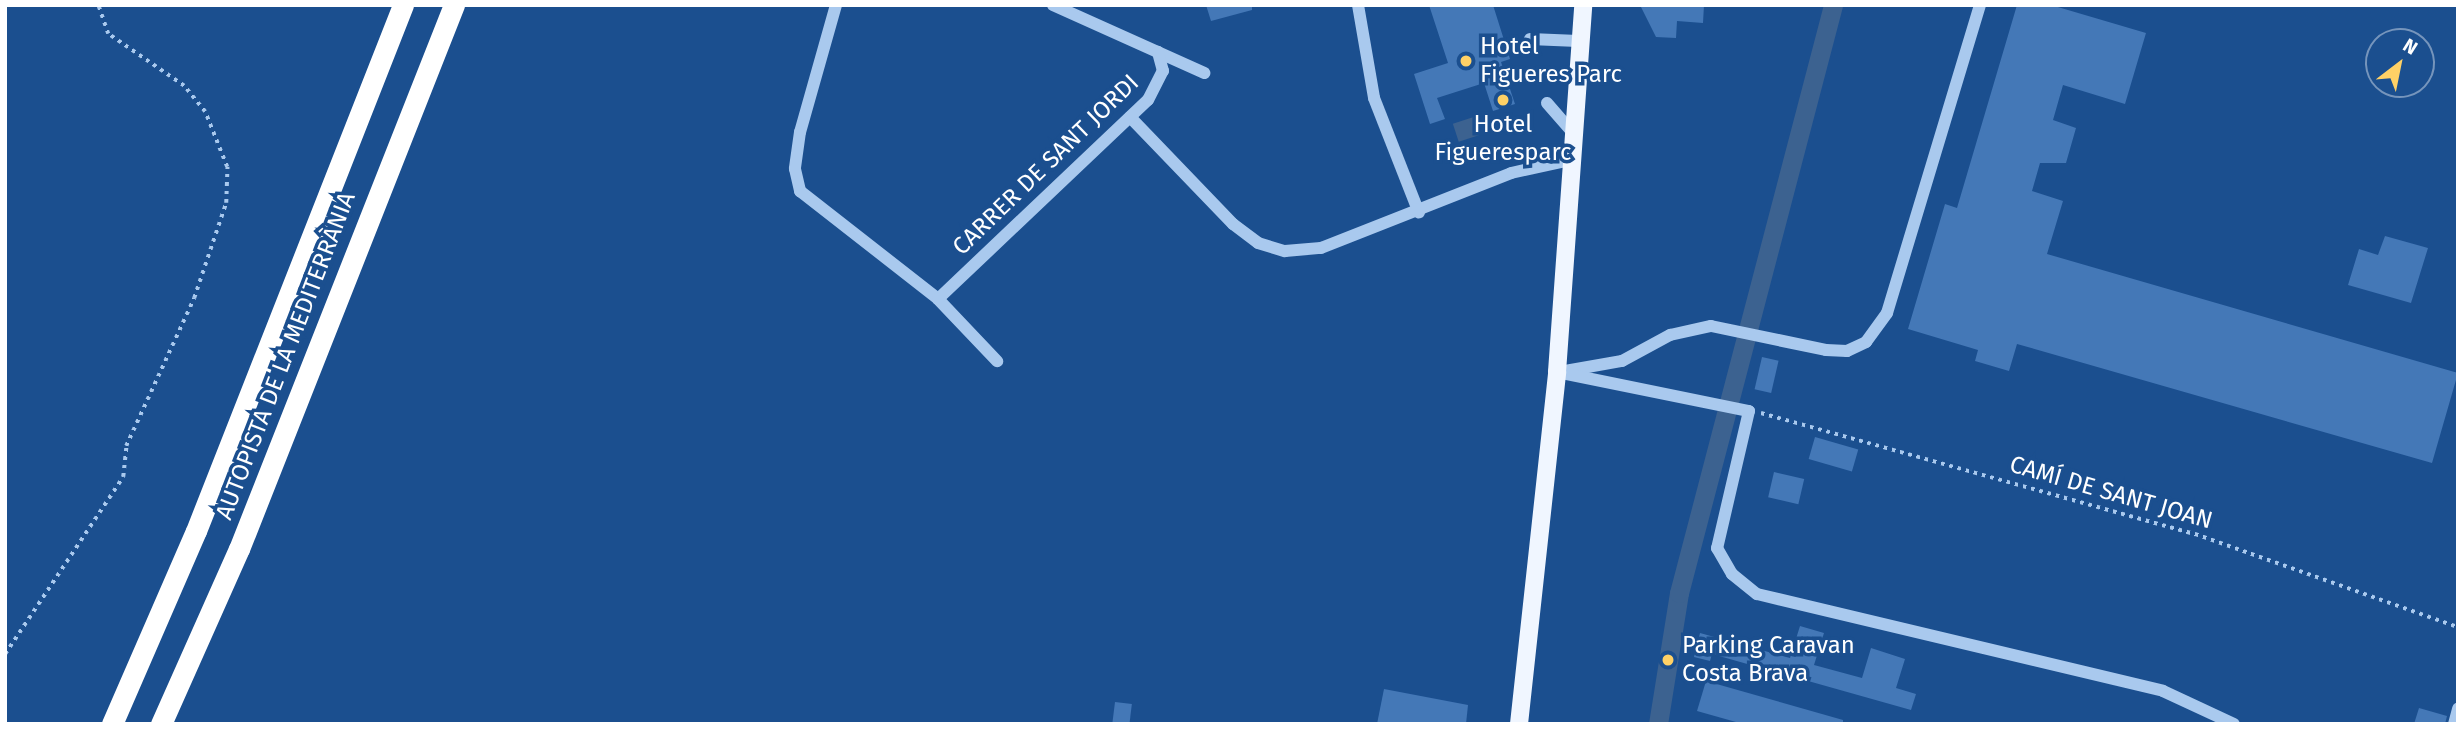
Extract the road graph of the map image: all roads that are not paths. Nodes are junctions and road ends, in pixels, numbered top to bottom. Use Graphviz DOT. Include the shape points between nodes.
graph roads {
  1 [pos="403,5"];
  2 [pos="454,5"];
  3 [pos="836,5"];
  4 [pos="1053,5"];
  5 [pos="1358,5"];
  6 [pos="1583,5"];
  7 [pos="1980,5"];
  8 [pos="1530,39"];
  9 [pos="1578,41"];
  10 [pos="1158,52"];
  11 [pos="1204,73"];
  12 [pos="1547,103"];
  13 [pos="1130,117"];
  14 [pos="1572,132"];
  15 [pos="1570,160"];
  16 [pos="1419,213"];
  17 [pos="938,299"];
  18 [pos="997,361"];
  19 [pos="1557,372"];
  20 [pos="2458,709"];
  21 [pos="112,724"];
  22 [pos="161,724"];
  23 [pos="1519,724"];
  24 [pos="2234,724"];
  25 [pos="2454,724"];
  1 -- 21 [label="highway, AUTOPISTA DE LA MEDITERRÀNIA" via="196,531"];
  2 -- 22 [label="highway, AUTOPISTA DE LA MEDITERRÀNIA" via="249,524"];
  3 -- 17 [label="street" via="800,132 795,169 800,191"];
  4 -- 10 [label="street"];
  5 -- 16 [label="street" via="1374,98"];
  6 -- 9 [label="main road"];
  7 -- 19 [label="street" via="1887,313 1866,342 1847,351 1826,350 1711,326 1670,335 1622,361"];
  8 -- 9 [label="street"];
  9 -- 14 [label="main road"];
  10 -- 11 [label="street"];
  10 -- 13 [label="street, CARRER DE SANT JORDI" via="1159,85"];
  12 -- 14 [label="street"];
  13 -- 16 [label="street" via="1233,224 1271,247 1321,248"];
  13 -- 17 [label="street, CARRER DE SANT JORDI"];
  14 -- 15 [label="main road"];
  15 -- 16 [label="street" via="1511,173"];
  15 -- 19 [label="main road"];
  17 -- 18 [label="street"];
  19 -- 23 [label="main road"];
  19 -- 24 [label="street" via="1749,411 1717,548 1732,574 1757,594 2164,691"];
  20 -- 25 [label="street"];
}
